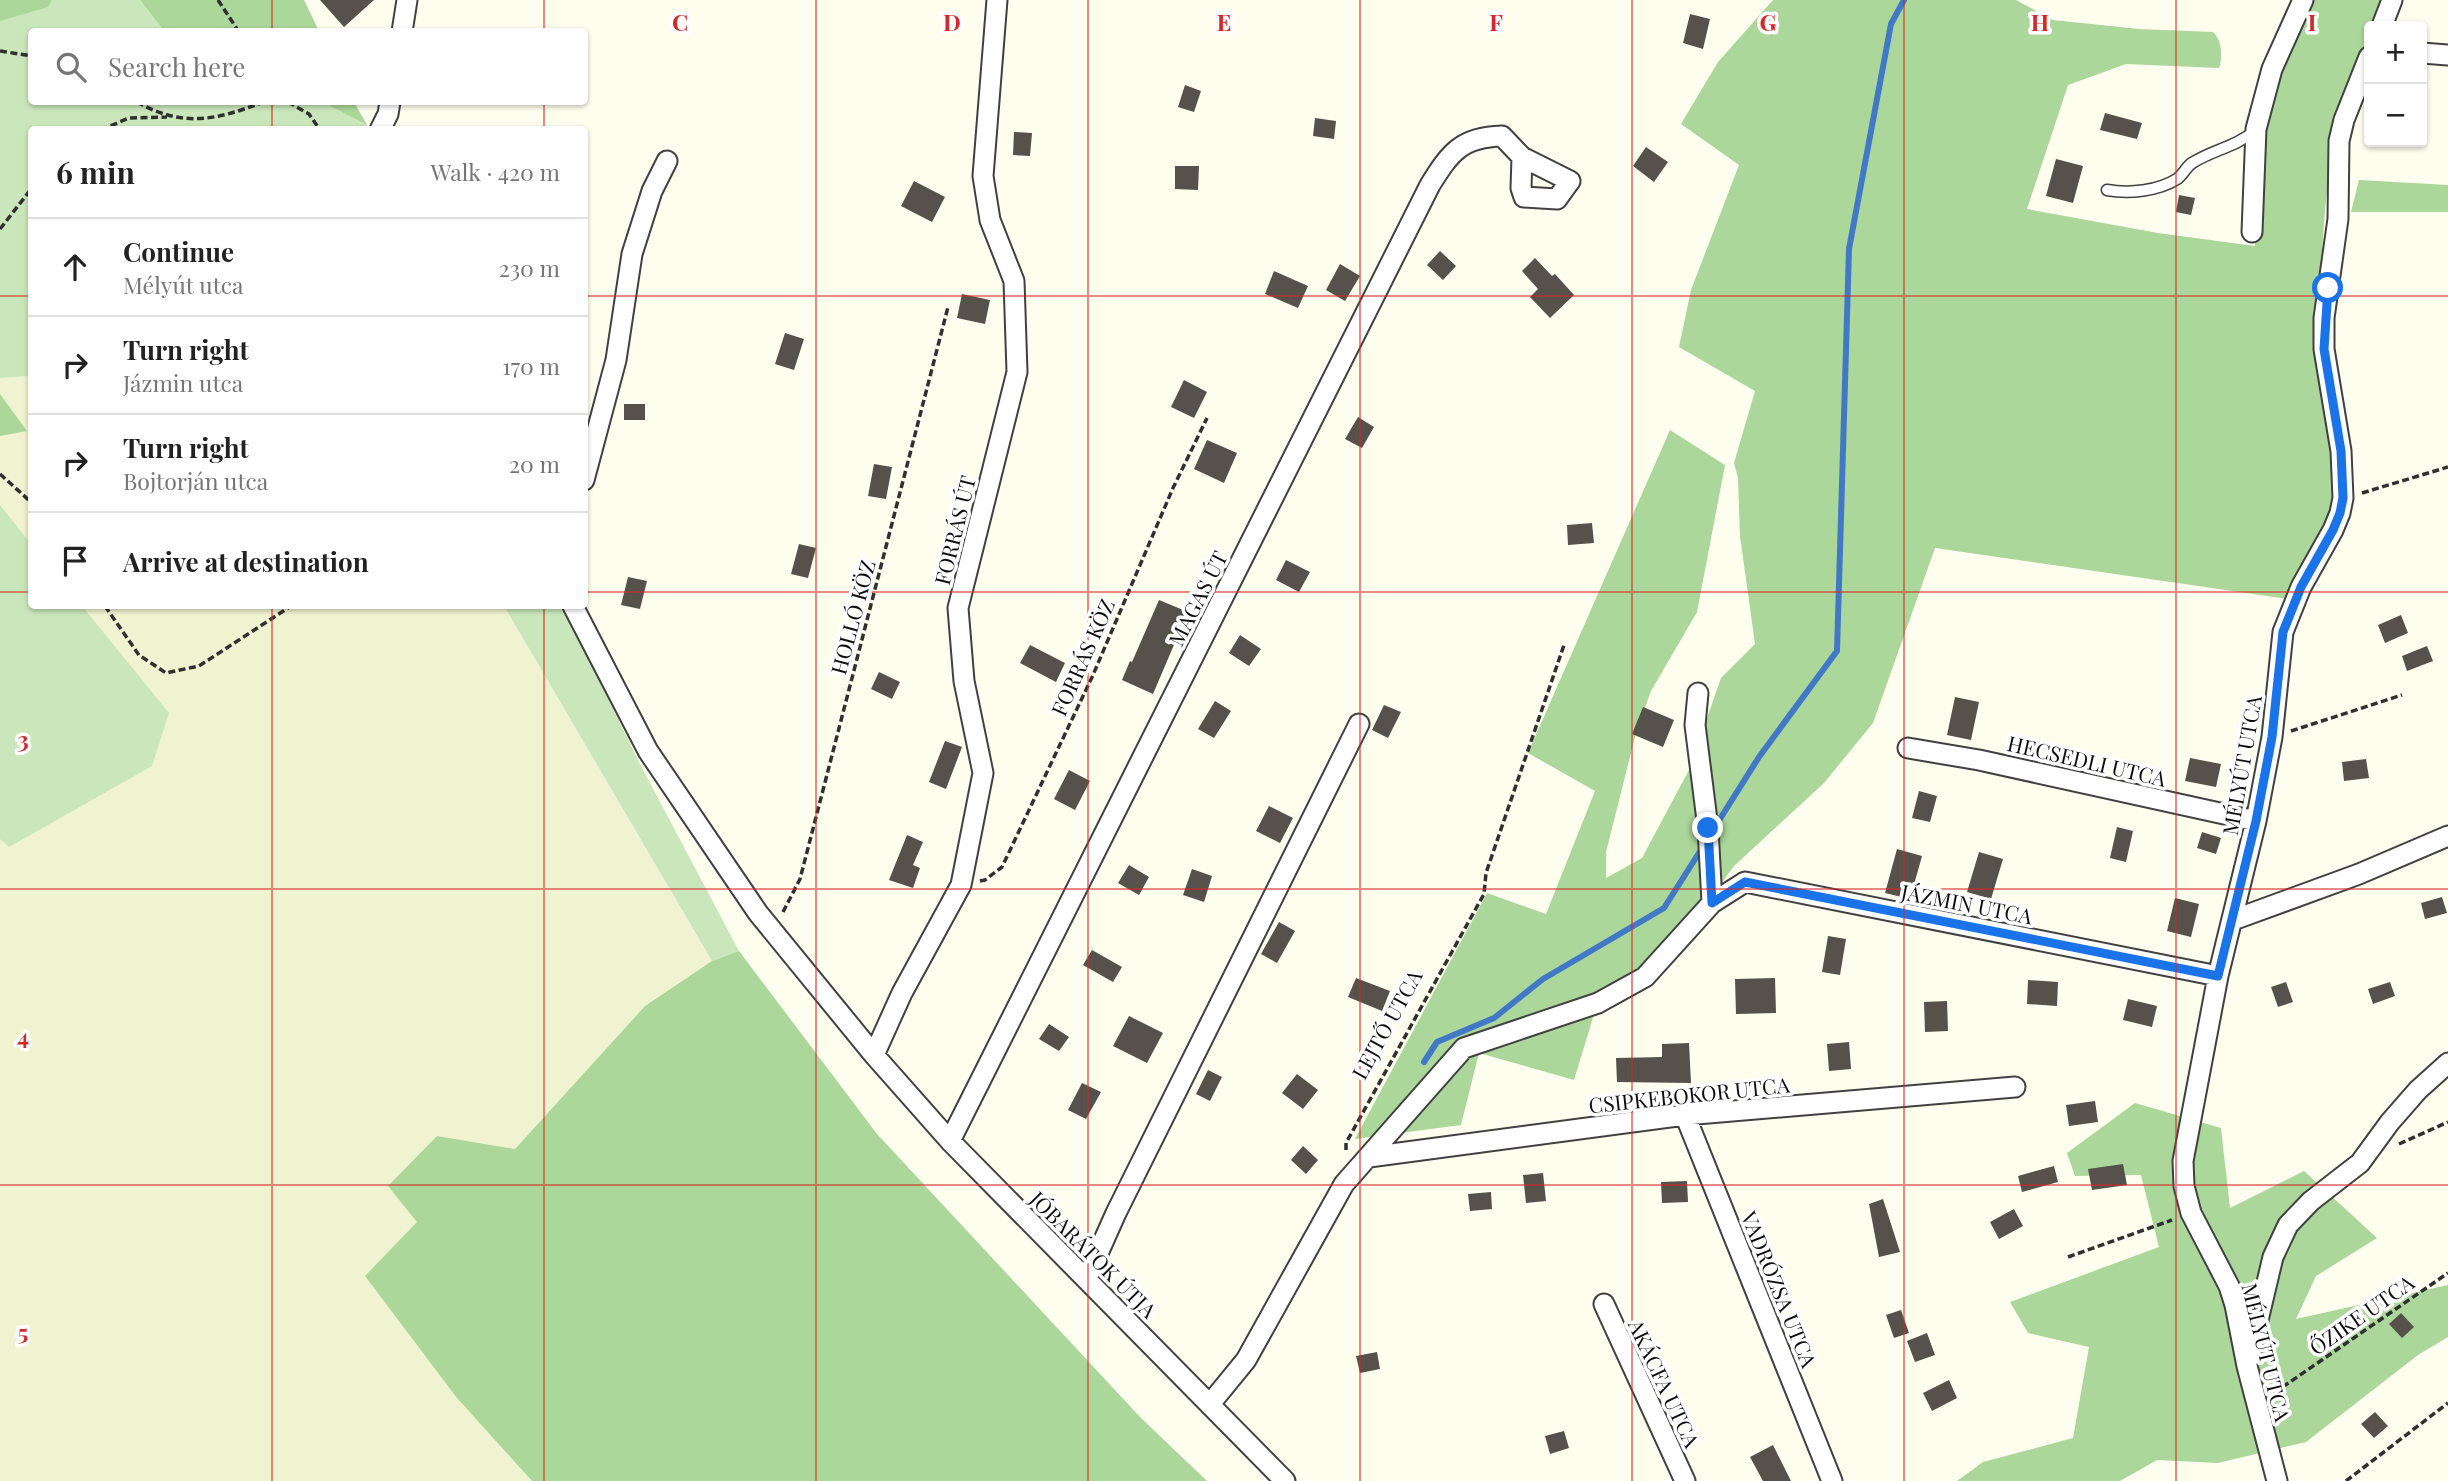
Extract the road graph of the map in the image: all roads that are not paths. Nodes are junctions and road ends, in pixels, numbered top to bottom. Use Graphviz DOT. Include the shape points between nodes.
graph roads {
  1 [pos="407,0"];
  2 [pos="997,0"];
  3 [pos="2302,0"];
  4 [pos="2392,0"];
  5 [pos="2384,21"];
  6 [pos="403,28"];
  7 [pos="2427,53"];
  8 [pos="2448,55"];
  9 [pos="2364,70"];
  10 [pos="390,105"];
  11 [pos="382,126"];
  12 [pos="2256,129"];
  13 [pos="1521,157"];
  14 [pos="667,161"];
  15 [pos="2107,190"];
  16 [pos="2252,232"];
  17 [pos="588,465"];
  18 [pos="575,609"];
  19 [pos="1698,693"];
  20 [pos="1359,724"];
  21 [pos="1908,748"];
  22 [pos="2256,821"];
  23 [pos="2448,836"];
  24 [pos="1712,903"];
  25 [pos="2233,919"];
  26 [pos="2218,976"];
  27 [pos="874,1055"];
  28 [pos="2448,1063"];
  29 [pos="2015,1087"];
  30 [pos="1685,1115"];
  31 [pos="950,1141"];
  32 [pos="1369,1157"];
  33 [pos="1087,1278"];
  34 [pos="1604,1304"];
  35 [pos="2247,1366"];
  36 [pos="1210,1404"];
  37 [pos="1285,1481"];
  38 [pos="1685,1481"];
  39 [pos="1832,1481"];
  40 [pos="2277,1481"];
  1 -- 6 [label="street"];
  2 -- 27 [label="street, FORRÁS ÚT" via="983,176 990,220 1014,281 1017,372 958,608 964,681 983,773 961,885"];
  3 -- 12 [label="street" via="2272,69"];
  4 -- 5 [label="street"];
  7 -- 8 [label="street"];
  9 -- 22 [label="street, MÉLYÚT UTCA" via="2339,141 2338,219 2324,318 2343,498 2333,530 2301,587 2283,632 2272,737"];
  10 -- 11 [label="street"];
  12 -- 15 [label="lane" via="2242,142 2191,163 2178,179 2142,192"];
  12 -- 16 [label="street"];
  13 -- 31 [label="street, MAGAS ÚT" via="1502,136 1481,136 1450,153 1430,185"];
  14 -- 17 [label="street" via="632,254 616,360"];
  18 -- 27 [label="street, JÓBARÁTOK ÚTJA" via="648,751 758,913"];
  19 -- 24 [label="street" via="1695,725"];
  20 -- 33 [label="street"];
  21 -- 22 [label="street, HECSEDLI UTCA"];
  22 -- 25 [label="street, MÉLYÚT UTCA"];
  23 -- 25 [label="street"];
  24 -- 26 [label="street, JÁZMIN UTCA" via="1745,882"];
  24 -- 32 [label="street, JÁZMIN UTCA" via="1645,977 1598,1003 1464,1048"];
  25 -- 26 [label="street, MÉLYÚT UTCA"];
  26 -- 35 [label="street, MÉLYÚT UTCA" via="2183,1161 2184,1186 2199,1233 2229,1286"];
  27 -- 31 [label="street, JÓBARÁTOK ÚTJA"];
  28 -- 35 [label="street" via="2418,1090 2360,1163 2311,1201 2288,1226 2273,1256"];
  29 -- 30 [label="street, CSIPKEBOKOR UTCA"];
  30 -- 32 [label="street, CSIPKEBOKOR UTCA"];
  30 -- 39 [label="street, VADRÓZSA UTCA"];
  31 -- 33 [label="street, JÓBARÁTOK ÚTJA"];
  32 -- 36 [label="street, JÁZMIN UTCA" via="1344,1184 1246,1360"];
  33 -- 36 [label="street, JÓBARÁTOK ÚTJA"];
  34 -- 38 [label="street, AKÁCFA UTCA"];
  35 -- 40 [label="street, MÉLYÚT UTCA"];
  36 -- 37 [label="street, JÓBARÁTOK ÚTJA"];
}
